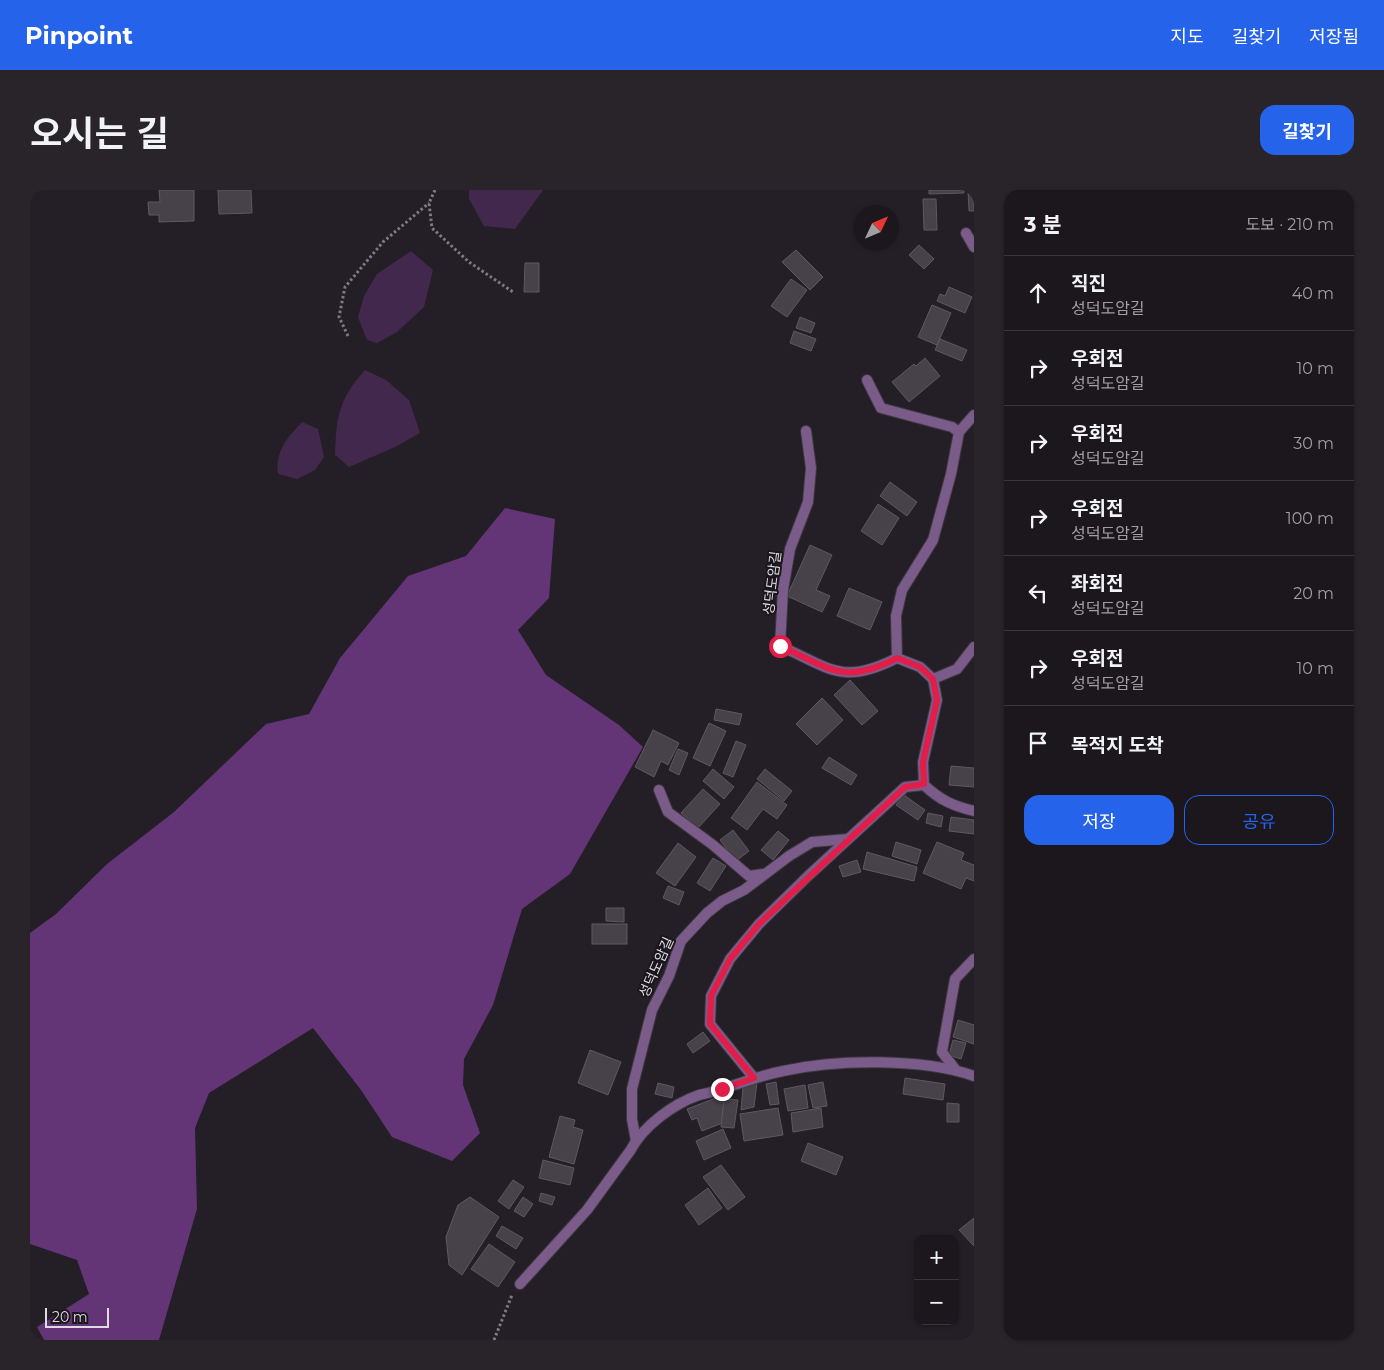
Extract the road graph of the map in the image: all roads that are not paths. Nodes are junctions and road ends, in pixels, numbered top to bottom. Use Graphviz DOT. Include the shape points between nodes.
graph roads {
  1 [pos="966,233"];
  2 [pos="974,248"];
  3 [pos="867,380"];
  4 [pos="974,415"];
  5 [pos="806,431"];
  6 [pos="959,432"];
  7 [pos="974,647"];
  8 [pos="897,658"];
  9 [pos="933,679"];
  10 [pos="924,784"];
  11 [pos="659,790"];
  12 [pos="974,811"];
  13 [pos="848,839"];
  14 [pos="764,874"];
  15 [pos="974,959"];
  16 [pos="955,1069"];
  17 [pos="974,1076"];
  18 [pos="754,1078"];
  19 [pos="636,1141"];
  20 [pos="520,1284"];
  1 -- 2 [label="street"];
  3 -- 6 [label="street" via="881,408 952,427"];
  4 -- 6 [label="street"];
  5 -- 8 [label="street, 성덕도암길" via="811,468 808,502 790,548 783,590 780,646 833,672 878,668"];
  6 -- 8 [label="street" via="952,474 933,540 902,590 896,616"];
  7 -- 9 [label="street" via="957,669"];
  8 -- 9 [label="street" via="920,667"];
  9 -- 10 [label="street" via="937,700 923,762"];
  10 -- 12 [label="street" via="942,800"];
  10 -- 13 [label="street" via="905,787"];
  11 -- 14 [label="street" via="668,812 748,876"];
  13 -- 14 [label="street, 성덕도암길" via="812,842"];
  13 -- 18 [label="street" via="759,924 730,959 711,996 710,1024"];
  14 -- 19 [label="street, 성덕도암길" via="707,913 681,941 652,1010 632,1089"];
  15 -- 16 [label="street" via="956,979 942,1052"];
  16 -- 17 [label="street"];
  16 -- 18 [label="street" via="932,1065 858,1064 784,1070"];
  18 -- 19 [label="street" via="671,1108"];
  19 -- 20 [label="street" via="587,1210"];
}
